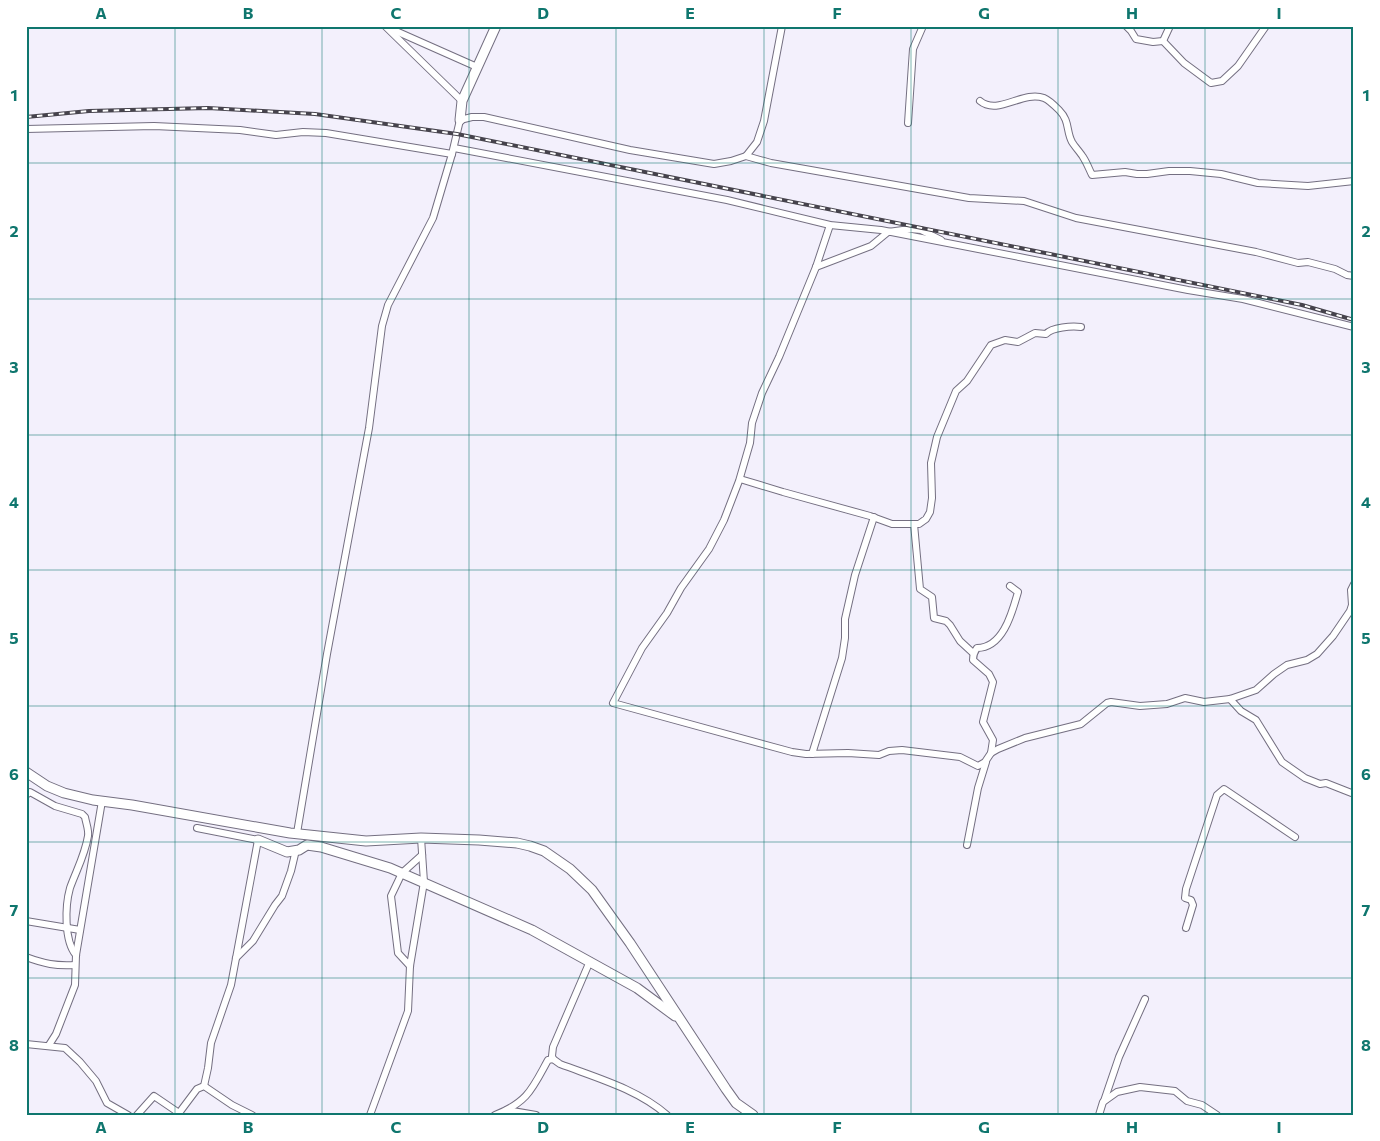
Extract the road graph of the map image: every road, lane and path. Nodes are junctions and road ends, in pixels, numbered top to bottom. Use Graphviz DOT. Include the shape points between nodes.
graph roads {
  1 [pos="386,26"];
  2 [pos="496,26"];
  3 [pos="782,26"];
  4 [pos="923,26"];
  5 [pos="1126,26"];
  6 [pos="1170,26"];
  7 [pos="1266,26"];
  8 [pos="1163,41"];
  9 [pos="477,67"];
  10 [pos="462,101"];
  11 [pos="980,101"];
  12 [pos="460,120"];
  13 [pos="908,122"];
  14 [pos="26,129"];
  15 [pos="453,151"];
  16 [pos="746,156"];
  17 [pos="1354,181"];
  18 [pos="830,225"];
  19 [pos="888,232"];
  20 [pos="816,266"];
  21 [pos="1354,276"];
  22 [pos="1081,327"];
  23 [pos="1354,327"];
  24 [pos="740,478"];
  25 [pos="874,517"];
  26 [pos="914,524"];
  27 [pos="1354,584"];
  28 [pos="1010,586"];
  29 [pos="1352,610"];
  30 [pos="973,653"];
  31 [pos="1230,699"];
  32 [pos="812,754"];
  33 [pos="989,756"];
  34 [pos="26,772"];
  35 [pos="28,792"];
  36 [pos="1354,794"];
  37 [pos="102,802"];
  38 [pos="197,828"];
  39 [pos="297,833"];
  40 [pos="1295,837"];
  41 [pos="421,838"];
  42 [pos="258,840"];
  43 [pos="968,845"];
  44 [pos="296,850"];
  45 [pos="422,855"];
  46 [pos="402,873"];
  47 [pos="424,882"];
  48 [pos="26,921"];
  49 [pos="1186,928"];
  50 [pos="67,929"];
  51 [pos="80,930"];
  52 [pos="76,955"];
  53 [pos="26,957"];
  54 [pos="236,958"];
  55 [pos="590,961"];
  56 [pos="75,964"];
  57 [pos="410,966"];
  58 [pos="1145,999"];
  59 [pos="680,1020"];
  60 [pos="26,1044"];
  61 [pos="49,1046"];
  62 [pos="554,1059"];
  63 [pos="204,1086"];
  64 [pos="525,1098"];
  65 [pos="1104,1102"];
  66 [pos="507,1110"];
  67 [pos="180,1114"];
  68 [pos="128,1115"];
  69 [pos="135,1115"];
  70 [pos="252,1115"];
  71 [pos="370,1115"];
  72 [pos="496,1115"];
  73 [pos="535,1115"];
  74 [pos="668,1115"];
  75 [pos="753,1115"];
  76 [pos="1099,1115"];
  77 [pos="1217,1115"];
  1 -- 9 [label="street"];
  1 -- 10 [label="street"];
  2 -- 9 [label="street"];
  3 -- 16 [label="street" via="764,121 757,142"];
  4 -- 13 [label="street" via="913,49"];
  5 -- 8 [label="street" via="1136,39"];
  6 -- 8 [label="street"];
  7 -- 8 [label="street" via="1238,66 1222,81 1211,84 1184,64"];
  9 -- 10 [label="street"];
  10 -- 12 [label="street"];
  11 -- 17 [label="street" via="991,106 1028,98 1047,100 1066,118 1072,142 1092,175 1190,170 1258,183 1308,186"];
  12 -- 15 [label="street"];
  12 -- 16 [label="street" via="484,118 630,150 714,164"];
  14 -- 15 [label="street" via="154,126 276,135 326,133"];
  15 -- 18 [label="street" via="727,200"];
  15 -- 39 [label="street" via="432,218 388,305 382,326 370,428"];
  16 -- 21 [label="street" via="937,193 1024,201 1076,218 1298,263 1308,262"];
  18 -- 19 [label="street"];
  18 -- 20 [label="street"];
  19 -- 20 [label="street" via="871,246"];
  19 -- 23 [label="street" via="1243,299"];
  20 -- 24 [label="street" via="762,393"];
  22 -- 26 [label="street" via="1070,325 1049,330 1046,334 1035,333 1020,342 1005,340 988,348 968,381 955,393 937,437 931,463 930,512 926,519"];
  24 -- 25 [label="street"];
  24 -- 32 [label="street" via="709,549 642,648 613,703 776,748"];
  25 -- 26 [label="street" via="892,524"];
  25 -- 32 [label="street" via="852,588 842,658"];
  26 -- 30 [label="street" via="920,589 932,597 934,618 950,625"];
  27 -- 29 [label="street" via="1351,590"];
  28 -- 30 [label="street" via="1018,592 1012,616 997,640"];
  29 -- 31 [label="street" via="1317,654 1287,665 1256,690"];
  30 -- 33 [label="street" via="973,660 993,682 983,722 993,740"];
  31 -- 33 [label="street" via="1204,702 1185,698 1166,704 1140,706 1107,703 1081,724 1026,738"];
  31 -- 36 [label="street" via="1256,720 1282,762 1305,778"];
  32 -- 33 [label="street" via="879,755 902,750 960,758 978,766"];
  33 -- 43 [label="street" via="978,788"];
  34 -- 37 [label="street" via="64,793"];
  35 -- 50 [label="street" via="85,817 88,834 70,889"];
  37 -- 39 [label="street"];
  37 -- 51 [label="street"];
  38 -- 42 [label="street"];
  39 -- 41 [label="street" via="366,841"];
  40 -- 49 [label="street" via="1224,789 1217,796 1186,889 1185,898 1193,905"];
  41 -- 45 [label="street"];
  41 -- 59 [label="street" via="530,846 544,851 570,869 606,909"];
  42 -- 44 [label="street" via="287,852"];
  42 -- 54 [label="street"];
  44 -- 46 [label="street" via="308,845 321,847"];
  44 -- 54 [label="street" via="282,896 253,941"];
  45 -- 46 [label="street"];
  45 -- 47 [label="street"];
  46 -- 47 [label="street"];
  46 -- 57 [label="street" via="391,896 398,953"];
  47 -- 55 [label="street" via="532,930"];
  47 -- 57 [label="street"];
  48 -- 50 [label="street"];
  50 -- 51 [label="street"];
  50 -- 52 [label="street" via="70,949"];
  51 -- 52 [label="street"];
  52 -- 56 [label="street"];
  53 -- 56 [label="street" via="59,966"];
  54 -- 63 [label="street" via="211,1042"];
  55 -- 59 [label="street" via="637,988"];
  55 -- 62 [label="street" via="553,1047"];
  56 -- 61 [label="street" via="75,986"];
  57 -- 71 [label="street" via="408,1011"];
  58 -- 65 [label="street" via="1119,1057"];
  59 -- 75 [label="street" via="736,1103"];
  60 -- 61 [label="street"];
  61 -- 68 [label="street" via="65,1048 96,1081 107,1103"];
  62 -- 64 [label="street" via="548,1060"];
  62 -- 74 [label="street" via="630,1091"];
  63 -- 67 [label="street" via="197,1089"];
  63 -- 70 [label="street"];
  64 -- 66 [label="street"];
  64 -- 73 [label="street" via="526,1105"];
  65 -- 76 [label="street"];
  65 -- 77 [label="street" via="1117,1092 1140,1087 1175,1091 1187,1101 1202,1105"];
  66 -- 72 [label="street"];
  66 -- 73 [label="street"];
  67 -- 69 [label="street" via="154,1096"];
}
